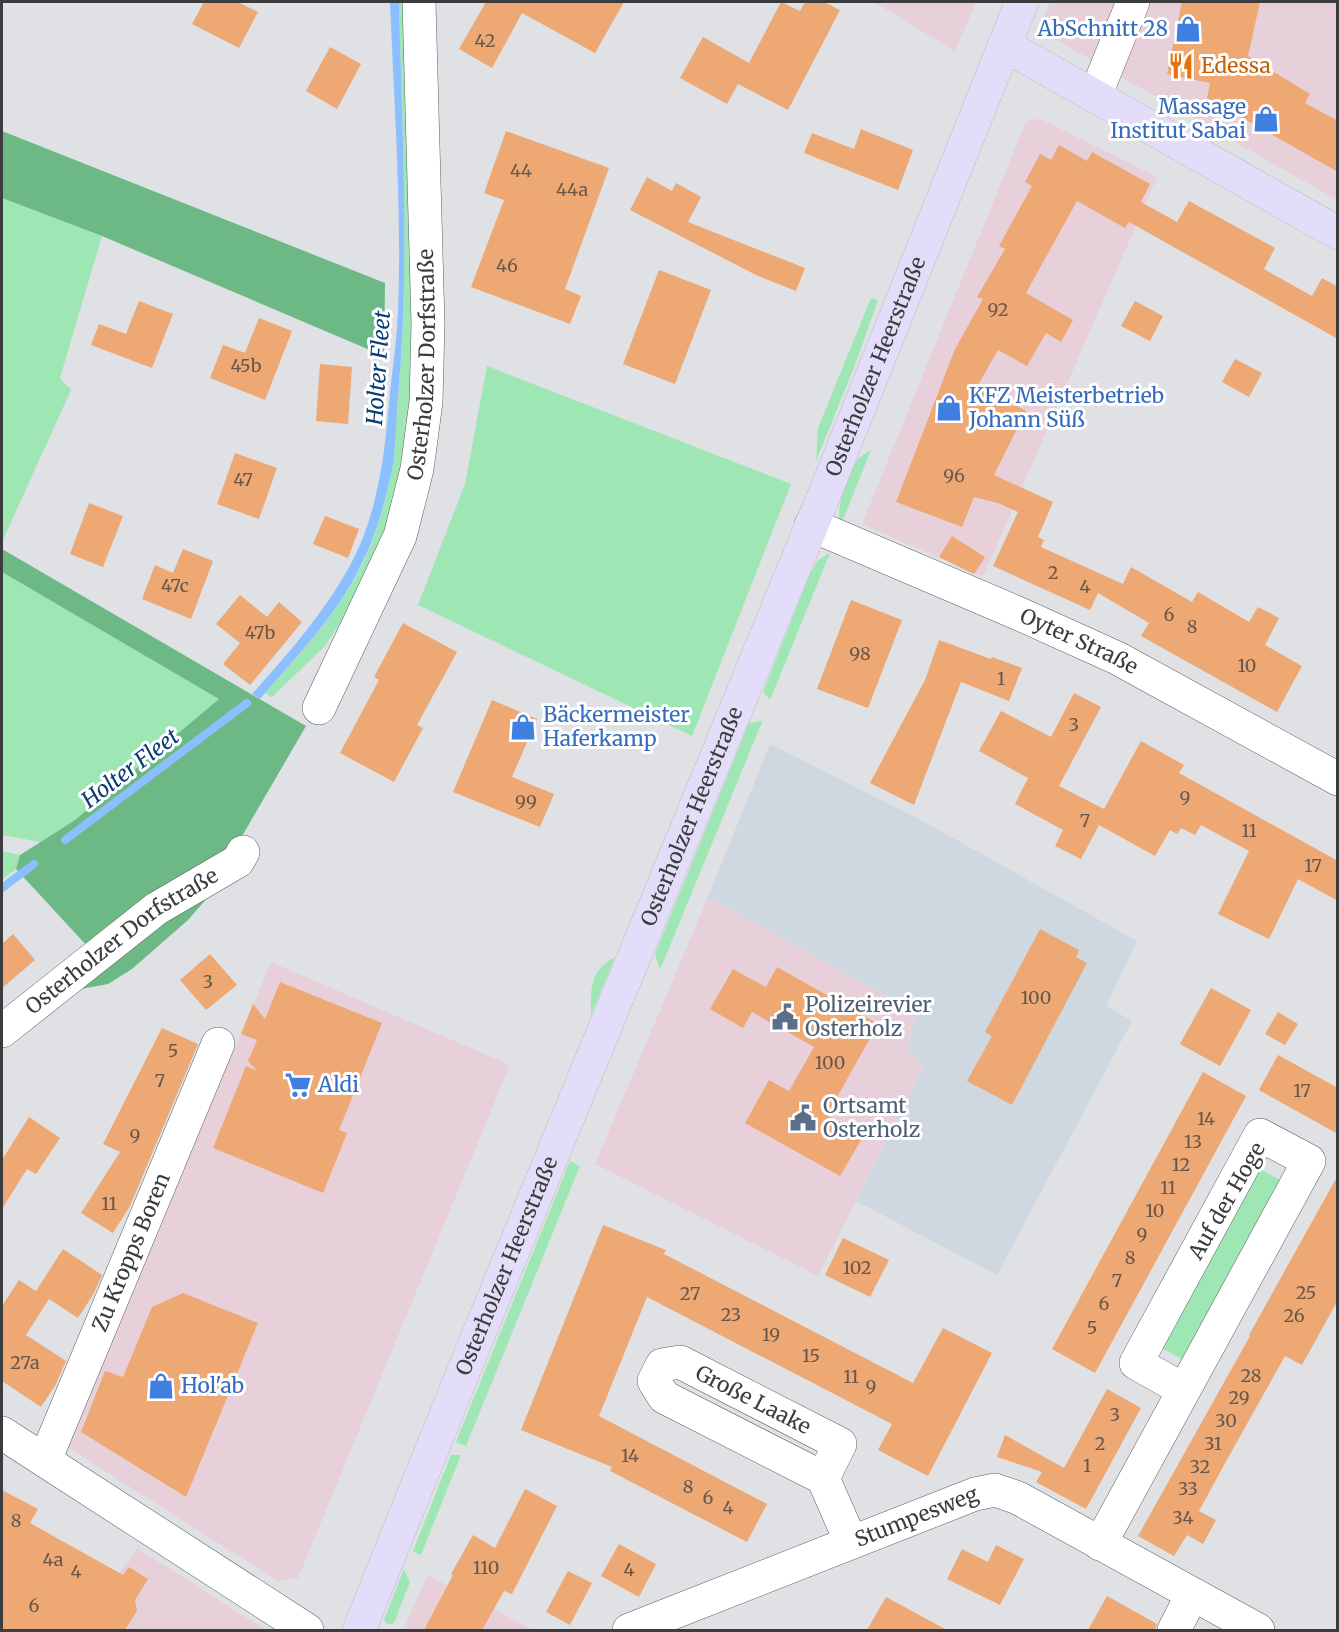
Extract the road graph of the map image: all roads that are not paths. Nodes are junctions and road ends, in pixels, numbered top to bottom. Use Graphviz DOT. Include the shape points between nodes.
graph roads {
  1 [pos="419,2"];
  2 [pos="1022,2"];
  3 [pos="1133,2"];
  4 [pos="1005,45"];
  5 [pos="1095,96"];
  6 [pos="1338,233"];
  7 [pos="811,525"];
  8 [pos="320,708"];
  9 [pos="1338,779"];
  10 [pos="243,852"];
  11 [pos="2,1031"];
  12 [pos="218,1044"];
  13 [pos="1184,1390"];
  14 [pos="2,1432"];
  15 [pos="45,1460"];
  16 [pos="823,1478"];
  17 [pos="851,1542"];
  18 [pos="1100,1544"];
  19 [pos="1192,1595"];
  20 [pos="307,1630"];
  21 [pos="359,1630"];
  22 [pos="629,1630"];
  23 [pos="1174,1630"];
  24 [pos="1258,1630"];
  1 -- 8 [label="street, Osterholzer Dorfstraße" via="428,324 426,402 417,469 400,536"];
  2 -- 4 [label="main road, Osterholzer Heerstraße"];
  3 -- 5 [label="street"];
  4 -- 5 [label="main road"];
  4 -- 7 [label="main road, Osterholzer Heerstraße"];
  5 -- 6 [label="main road"];
  7 -- 9 [label="street, Oyter Straße" via="1118,658"];
  7 -- 21 [label="main road, Osterholzer Heerstraße"];
  10 -- 11 [label="street, Osterholzer Dorfstraße" via="238,861 156,909"];
  12 -- 15 [label="street, Zu Kropps Boren"];
  13 -- 13 [label="street, Auf der Hoge" via="1309,1161 1260,1135 1136,1364"];
  13 -- 18 [label="street, Auf der Hoge"];
  14 -- 15 [label="street"];
  15 -- 20 [label="street"];
  16 -- 16 [label="street, Große Laake" via="840,1444 680,1362 662,1365 654,1381 664,1397"];
  16 -- 17 [label="street"];
  17 -- 18 [label="street, Stumpesweg" via="975,1494 995,1490 1018,1498"];
  17 -- 22 [label="street, Stumpesweg"];
  18 -- 19 [label="street, Stumpesweg"];
  19 -- 23 [label="street"];
  19 -- 24 [label="street, Stumpesweg"];
}
